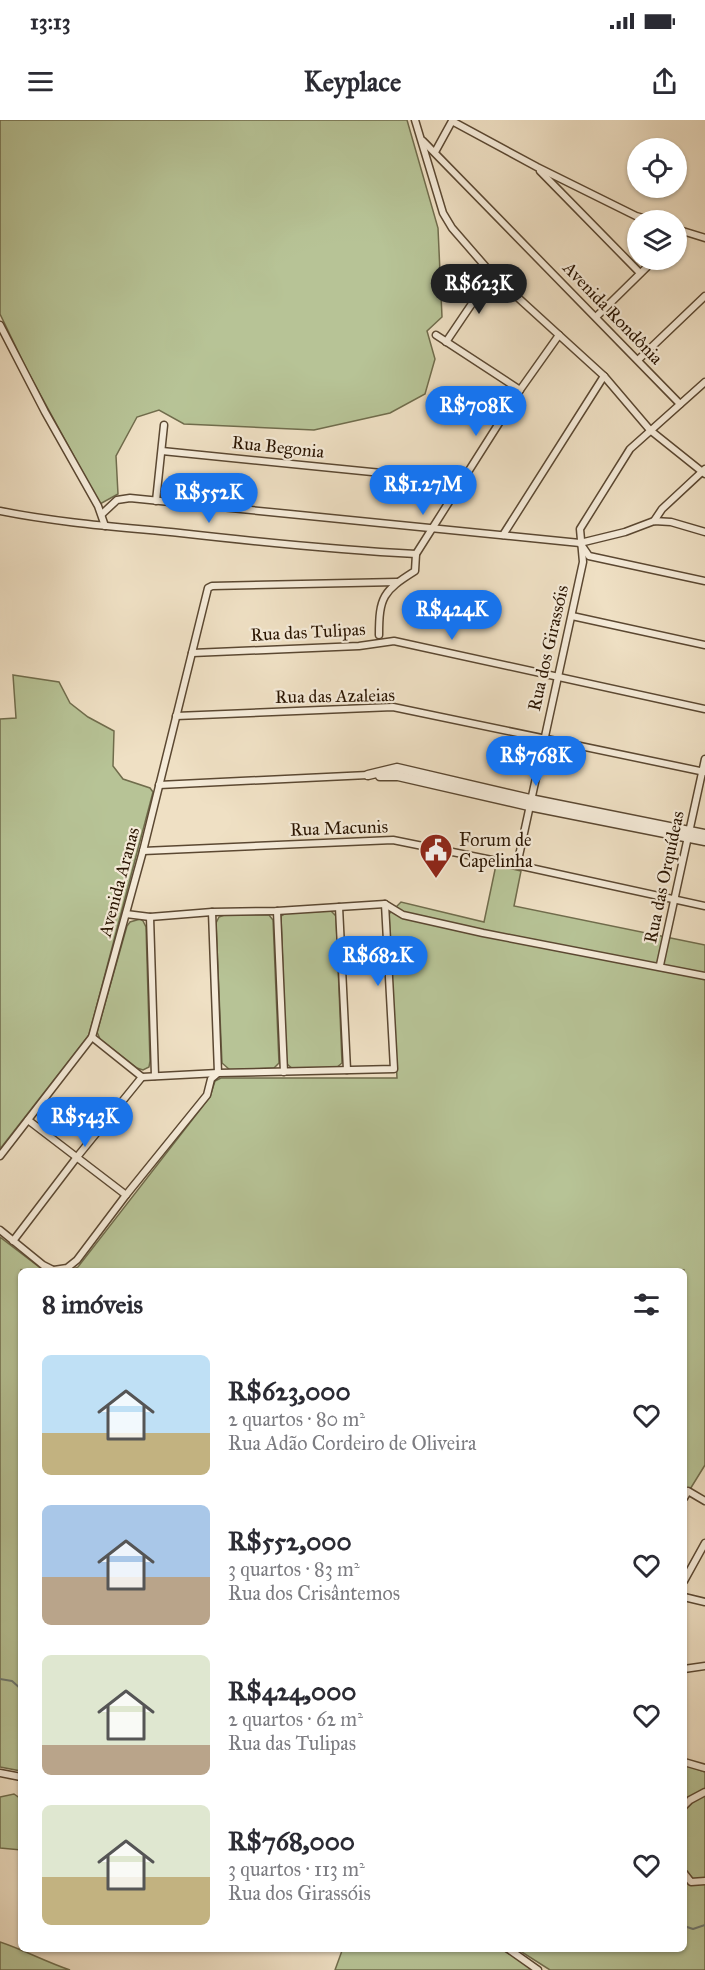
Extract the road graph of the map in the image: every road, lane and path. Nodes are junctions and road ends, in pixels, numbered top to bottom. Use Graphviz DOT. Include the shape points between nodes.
graph roads {
  1 [pos="415,120"];
  2 [pos="452,121"];
  3 [pos="423,141"];
  4 [pos="435,152"];
  5 [pos="537,167"];
  6 [pos="627,212"];
  7 [pos="687,232"];
  8 [pos="705,238"];
  9 [pos="643,270"];
  10 [pos="640,273"];
  11 [pos="492,274"];
  12 [pos="705,296"];
  13 [pos="596,317"];
  14 [pos="0,325"];
  15 [pos="436,335"];
  16 [pos="559,335"];
  17 [pos="446,342"];
  18 [pos="638,360"];
  19 [pos="604,376"];
  20 [pos="705,382"];
  21 [pos="520,390"];
  22 [pos="680,404"];
  23 [pos="164,424"];
  24 [pos="651,430"];
  25 [pos="162,451"];
  26 [pos="704,471"];
  27 [pos="462,481"];
  28 [pos="156,501"];
  29 [pos="0,511"];
  30 [pos="102,514"];
  31 [pos="654,521"];
  32 [pos="105,526"];
  33 [pos="432,529"];
  34 [pos="705,532"];
  35 [pos="503,535"];
  36 [pos="580,543"];
  37 [pos="416,554"];
  38 [pos="705,581"];
  39 [pos="397,582"];
  40 [pos="572,616"];
  41 [pos="379,635"];
  42 [pos="705,645"];
  43 [pos="192,653"];
  44 [pos="557,676"];
  45 [pos="705,709"];
  46 [pos="176,716"];
  47 [pos="543,738"];
  48 [pos="705,759"];
  49 [pos="704,771"];
  50 [pos="368,775"];
  51 [pos="159,785"];
  52 [pos="530,802"];
  53 [pos="689,834"];
  54 [pos="705,834"];
  55 [pos="705,841"];
  56 [pos="143,850"];
  57 [pos="517,865"];
  58 [pos="673,899"];
  59 [pos="385,904"];
  60 [pos="705,906"];
  61 [pos="339,907"];
  62 [pos="277,911"];
  63 [pos="212,912"];
  64 [pos="126,914"];
  65 [pos="150,916"];
  66 [pos="660,965"];
  67 [pos="705,976"];
  68 [pos="92,1037"];
  69 [pos="347,1070"];
  70 [pos="284,1072"];
  71 [pos="219,1073"];
  72 [pos="155,1076"];
  73 [pos="142,1077"];
  74 [pos="28,1120"];
  75 [pos="0,1156"];
  76 [pos="77,1156"];
  77 [pos="126,1195"];
  78 [pos="0,1230"];
  79 [pos="13,1240"];
  80 [pos="49,1268"];
  81 [pos="67,1268"];
  82 [pos="687,1493"];
  83 [pos="705,1501"];
  84 [pos="705,1543"];
  85 [pos="687,1576"];
  86 [pos="687,1598"];
  87 [pos="705,1602"];
  88 [pos="705,1666"];
  89 [pos="687,1669"];
  90 [pos="687,1763"];
  91 [pos="705,1768"];
  92 [pos="0,1773"];
  93 [pos="18,1776"];
  94 [pos="705,1792"];
  95 [pos="687,1803"];
  96 [pos="687,1877"];
  97 [pos="705,1881"];
  98 [pos="513,1952"];
  99 [pos="538,1970"];
  1 -- 3 [label="street"];
  2 -- 4 [label="street"];
  2 -- 5 [label="street"];
  3 -- 4 [label="street, Avenida Rondônia"];
  3 -- 11 [label="street" via="443,213"];
  4 -- 13 [label="street, Avenida Rondônia"];
  5 -- 6 [label="street"];
  5 -- 10 [label="street"];
  7 -- 8 [label="street"];
  9 -- 10 [label="street"];
  10 -- 13 [label="street"];
  11 -- 16 [label="street"];
  11 -- 17 [label="street"];
  12 -- 18 [label="street"];
  13 -- 18 [label="street, Avenida Rondônia"];
  14 -- 30 [label="street"];
  15 -- 17 [label="street"];
  16 -- 19 [label="street"];
  16 -- 21 [label="street"];
  17 -- 21 [label="street"];
  18 -- 22 [label="street, Avenida Rondônia"];
  19 -- 24 [label="street"];
  19 -- 35 [label="street"];
  20 -- 22 [label="street, Rua dos Girassóis"];
  21 -- 27 [label="street"];
  22 -- 24 [label="street, Rua dos Girassóis"];
  23 -- 25 [label="street"];
  24 -- 26 [label="street"];
  24 -- 36 [label="street, Rua dos Girassóis" via="630,449 580,529"];
  25 -- 27 [label="street, Rua Begonia"];
  25 -- 28 [label="street"];
  26 -- 31 [label="street"];
  27 -- 33 [label="street"];
  28 -- 30 [label="street" via="117,500"];
  28 -- 33 [label="street"];
  29 -- 32 [label="street"];
  30 -- 32 [label="street"];
  31 -- 34 [label="street"];
  31 -- 36 [label="street"];
  32 -- 37 [label="street" via="345,551"];
  33 -- 35 [label="street"];
  33 -- 37 [label="street"];
  35 -- 36 [label="street"];
  36 -- 38 [label="street" via="589,556"];
  36 -- 40 [label="street, Rua dos Girassóis" via="583,562"];
  37 -- 39 [label="street" via="415,571"];
  39 -- 41 [label="street" via="379,608"];
  39 -- 43 [label="street, Avenida Aranas" via="212,586 208,588"];
  40 -- 42 [label="street"];
  40 -- 44 [label="street, Rua dos Girassóis"];
  43 -- 44 [label="street, Rua das Tulipas" via="394,641"];
  43 -- 46 [label="street, Avenida Aranas"];
  44 -- 45 [label="street, Rua das Tulipas"];
  44 -- 47 [label="street, Rua dos Girassóis"];
  46 -- 47 [label="street, Rua das Azaleias" via="393,706"];
  46 -- 51 [label="street, Avenida Aranas"];
  47 -- 49 [label="street, Rua das Azaleias"];
  47 -- 52 [label="street, Rua dos Girassóis"];
  48 -- 49 [label="street, Rua das Orquídeas"];
  49 -- 53 [label="street, Rua das Orquídeas"];
  50 -- 51 [label="street"];
  50 -- 52 [label="street" via="397,768"];
  51 -- 56 [label="street, Avenida Aranas"];
  52 -- 53 [label="street"];
  52 -- 57 [label="street, Rua dos Girassóis"];
  53 -- 54 [label="street"];
  53 -- 55 [label="street"];
  53 -- 58 [label="street, Rua das Orquídeas"];
  56 -- 57 [label="street, Rua Macunis" via="393,840"];
  56 -- 64 [label="street, Avenida Aranas"];
  57 -- 58 [label="street, Rua Macunis"];
  58 -- 60 [label="street, Rua Macunis"];
  58 -- 66 [label="street, Rua das Orquídeas"];
  59 -- 61 [label="street"];
  59 -- 66 [label="street" via="404,915 483,933"];
  59 -- 69 [label="street" via="394,1069"];
  61 -- 62 [label="street"];
  61 -- 69 [label="street"];
  62 -- 63 [label="street"];
  62 -- 70 [label="street"];
  63 -- 65 [label="street"];
  63 -- 71 [label="street"];
  64 -- 65 [label="street"];
  64 -- 68 [label="street, Avenida Aranas"];
  65 -- 72 [label="street"];
  66 -- 67 [label="street"];
  68 -- 73 [label="street"];
  68 -- 74 [label="street, Avenida Aranas"];
  69 -- 70 [label="street"];
  70 -- 71 [label="street"];
  71 -- 72 [label="street"];
  71 -- 77 [label="street" via="211,1079 207,1095"];
  72 -- 73 [label="street"];
  73 -- 76 [label="street"];
  74 -- 75 [label="street, Avenida Aranas"];
  74 -- 76 [label="street"];
  76 -- 77 [label="street"];
  76 -- 79 [label="street"];
  77 -- 81 [label="street"];
  78 -- 79 [label="street"];
  79 -- 80 [label="street"];
  82 -- 83 [label="street"];
  84 -- 85 [label="street"];
  86 -- 87 [label="street"];
  88 -- 89 [label="street"];
  90 -- 91 [label="street"];
  92 -- 93 [label="street"];
  94 -- 95 [label="street"];
  96 -- 97 [label="street" via="691,1882"];
  98 -- 99 [label="street"];
}
